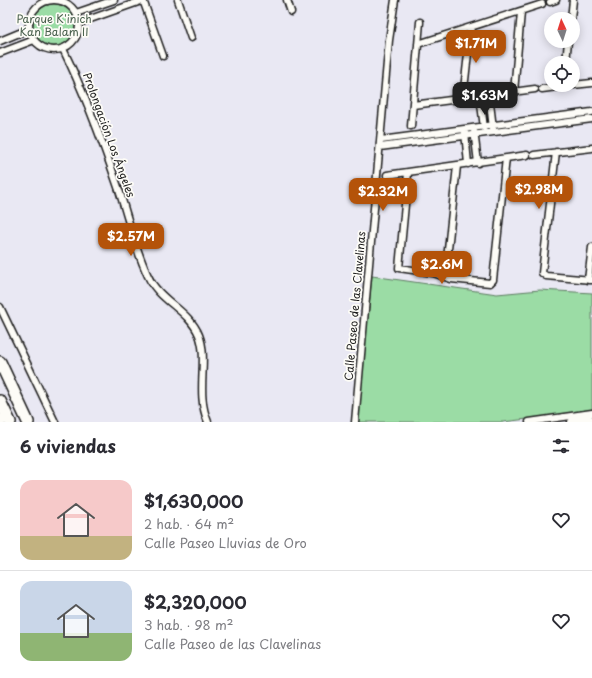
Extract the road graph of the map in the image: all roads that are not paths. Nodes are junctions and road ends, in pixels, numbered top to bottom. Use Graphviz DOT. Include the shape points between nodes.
graph roads {
  1 [pos="55,0"];
  2 [pos="114,0"];
  3 [pos="143,0"];
  4 [pos="178,0"];
  5 [pos="287,0"];
  6 [pos="395,0"];
  7 [pos="573,0"];
  8 [pos="44,1"];
  9 [pos="542,4"];
  10 [pos="291,12"];
  11 [pos="521,12"];
  12 [pos="571,12"];
  13 [pos="76,13"];
  14 [pos="420,22"];
  15 [pos="79,23"];
  16 [pos="471,27"];
  17 [pos="30,29"];
  18 [pos="191,38"];
  19 [pos="0,40"];
  20 [pos="34,40"];
  21 [pos="418,44"];
  22 [pos="63,49"];
  23 [pos="0,53"];
  24 [pos="162,56"];
  25 [pos="592,83"];
  26 [pos="580,84"];
  27 [pos="535,90"];
  28 [pos="514,92"];
  29 [pos="489,95"];
  30 [pos="480,96"];
  31 [pos="463,98"];
  32 [pos="413,105"];
  33 [pos="592,112"];
  34 [pos="592,119"];
  35 [pos="493,124"];
  36 [pos="411,126"];
  37 [pos="474,127"];
  38 [pos="466,128"];
  39 [pos="484,129"];
  40 [pos="494,131"];
  41 [pos="474,134"];
  42 [pos="465,136"];
  43 [pos="381,140"];
  44 [pos="380,148"];
  45 [pos="592,148"];
  46 [pos="556,152"];
  47 [pos="534,154"];
  48 [pos="527,155"];
  49 [pos="506,158"];
  50 [pos="478,163"];
  51 [pos="468,164"];
  52 [pos="457,166"];
  53 [pos="408,173"];
  54 [pos="387,175"];
  55 [pos="592,247"];
  56 [pos="444,277"];
  57 [pos="590,280"];
  58 [pos="0,307"];
  59 [pos="0,362"];
  60 [pos="0,402"];
  61 [pos="592,413"];
  62 [pos="592,419"];
  63 [pos="10,422"];
  64 [pos="28,422"];
  65 [pos="55,422"];
  66 [pos="208,422"];
  67 [pos="355,422"];
  68 [pos="529,422"];
  69 [pos="571,422"];
  1 -- 8 [label="street"];
  1 -- 13 [label="street" via="65,3"];
  2 -- 13 [label="street"];
  3 -- 15 [label="street"];
  3 -- 24 [label="street"];
  4 -- 18 [label="street"];
  5 -- 10 [label="street"];
  6 -- 43 [label="street, Calle Paseo de las Clavelinas"];
  7 -- 12 [label="street"];
  8 -- 17 [label="street" via="32,13"];
  9 -- 11 [label="street"];
  11 -- 16 [label="street"];
  11 -- 28 [label="street"];
  13 -- 15 [label="street"];
  14 -- 21 [label="street"];
  15 -- 22 [label="street" via="76,38"];
  16 -- 21 [label="street"];
  16 -- 31 [label="street"];
  17 -- 19 [label="street"];
  17 -- 20 [label="street"];
  20 -- 22 [label="street" via="38,45 50,50"];
  20 -- 23 [label="street"];
  21 -- 32 [label="street"];
  22 -- 66 [label="street, Prolongación Los Ángeles" via="76,74 148,278 195,326 200,336 202,396"];
  25 -- 26 [label="street"];
  27 -- 28 [label="street"];
  28 -- 29 [label="street"];
  29 -- 30 [label="street"];
  29 -- 35 [label="street"];
  30 -- 31 [label="street"];
  30 -- 39 [label="street"];
  31 -- 32 [label="street"];
  32 -- 36 [label="street"];
  33 -- 35 [label="street"];
  34 -- 40 [label="street"];
  35 -- 39 [label="street"];
  35 -- 40 [label="street"];
  37 -- 38 [label="street"];
  37 -- 39 [label="street"];
  37 -- 41 [label="street"];
  38 -- 42 [label="street"];
  38 -- 43 [label="street"];
  39 -- 40 [label="street"];
  39 -- 41 [label="street"];
  41 -- 42 [label="street"];
  41 -- 50 [label="street"];
  42 -- 44 [label="street"];
  42 -- 51 [label="street"];
  43 -- 44 [label="street, Calle Paseo de las Clavelinas"];
  44 -- 67 [label="street, Calle Paseo de las Clavelinas"];
  45 -- 46 [label="street"];
  46 -- 47 [label="street"];
  46 -- 57 [label="street" via="542,273 546,276"];
  48 -- 49 [label="street"];
  49 -- 50 [label="street"];
  49 -- 56 [label="street" via="493,280 486,283"];
  50 -- 51 [label="street"];
  51 -- 52 [label="street"];
  52 -- 53 [label="street"];
  52 -- 56 [label="street"];
  53 -- 54 [label="street"];
  53 -- 56 [label="street" via="399,268"];
  55 -- 57 [label="street"];
  58 -- 65 [label="street"];
  59 -- 64 [label="highway"];
  60 -- 63 [label="highway"];
  61 -- 68 [label="street"];
  62 -- 69 [label="street"];
}
